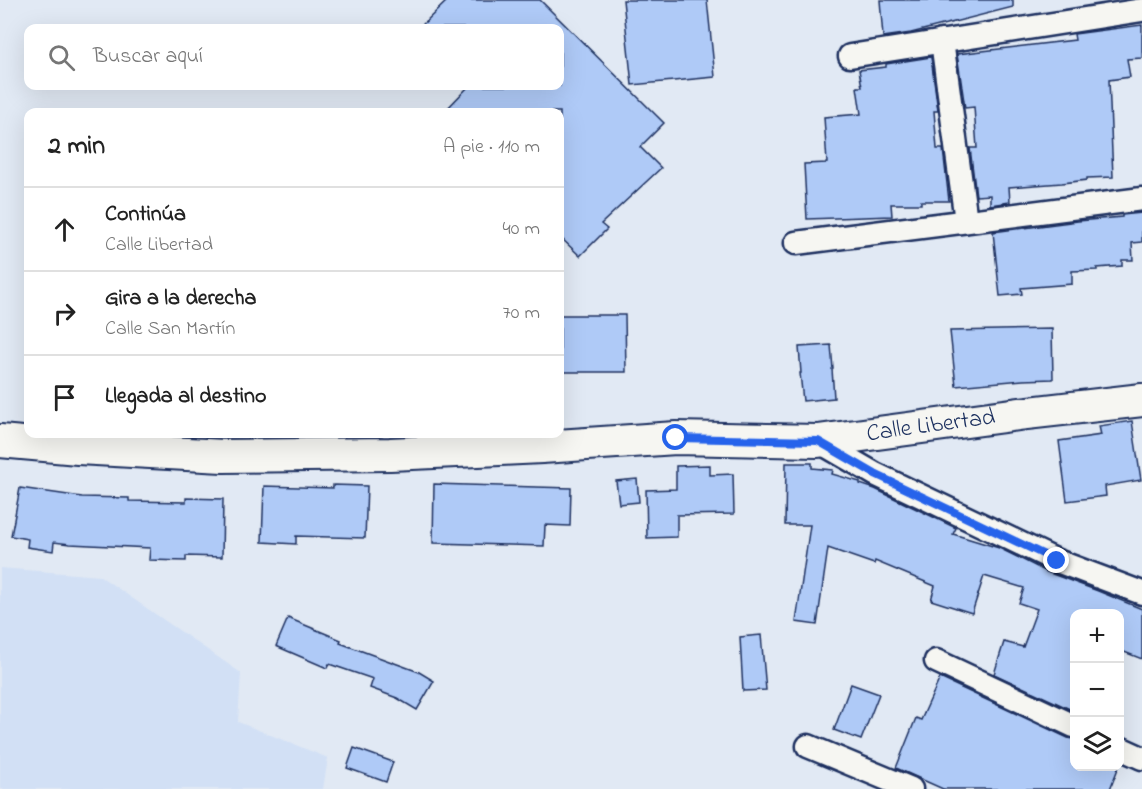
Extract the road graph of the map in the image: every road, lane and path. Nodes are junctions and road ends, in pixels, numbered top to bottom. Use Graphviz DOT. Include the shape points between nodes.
graph roads {
  1 [pos="1142,10"];
  2 [pos="942,41"];
  3 [pos="850,56"];
  4 [pos="1142,199"];
  5 [pos="966,221"];
  6 [pos="796,243"];
  7 [pos="1142,400"];
  8 [pos="0,441"];
  9 [pos="818,441"];
  10 [pos="1142,593"];
  11 [pos="936,661"];
  12 [pos="1070,724"];
  13 [pos="808,746"];
  14 [pos="1124,750"];
  15 [pos="1142,758"];
  16 [pos="911,789"];
  1 -- 2 [label="street"];
  2 -- 3 [label="street"];
  2 -- 5 [label="street"];
  4 -- 5 [label="street"];
  5 -- 6 [label="street"];
  7 -- 9 [label="street, Calle Libertad"];
  8 -- 9 [label="street, Calle Libertad" via="223,456 401,453 676,438"];
  9 -- 10 [label="street" via="875,474 1047,556"];
  11 -- 12 [label="street"];
  13 -- 16 [label="street"];
  14 -- 15 [label="street"];
}
